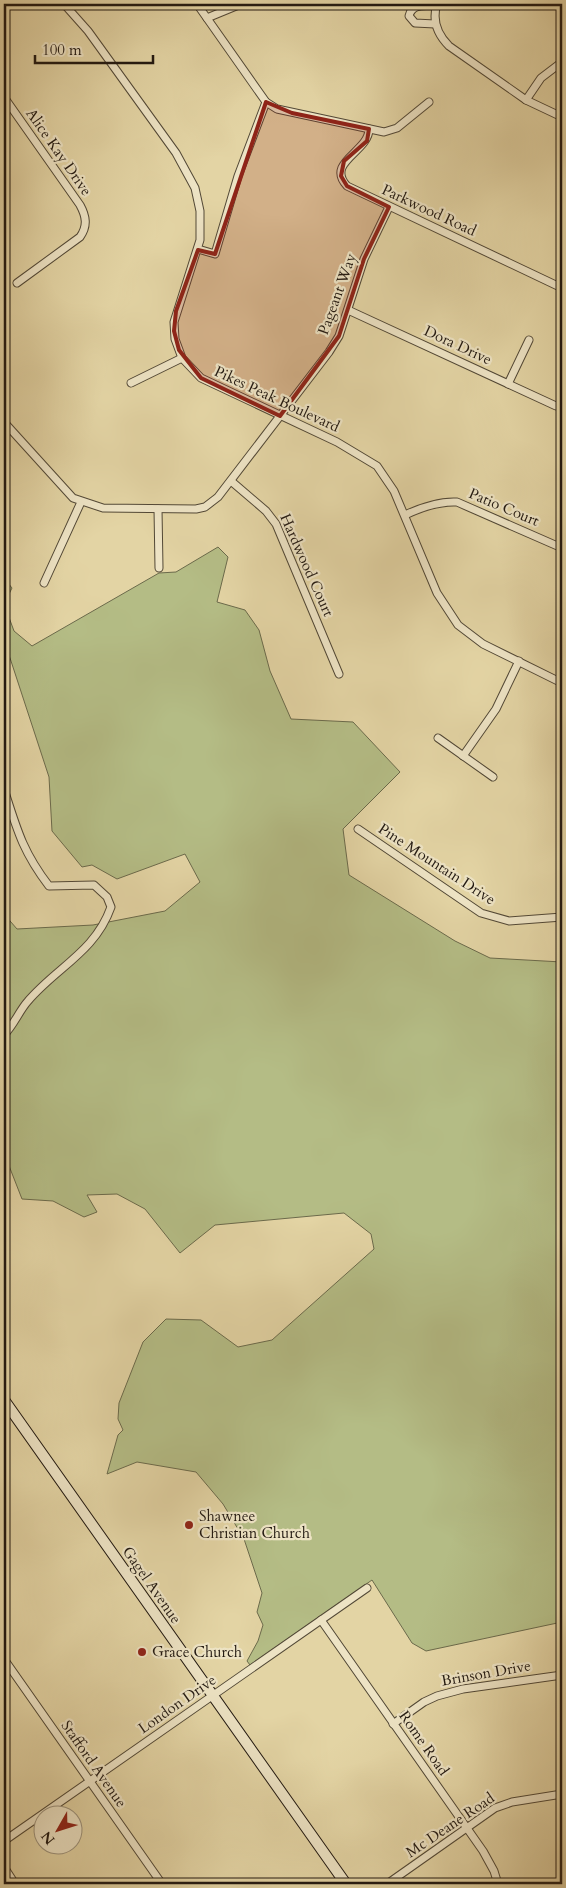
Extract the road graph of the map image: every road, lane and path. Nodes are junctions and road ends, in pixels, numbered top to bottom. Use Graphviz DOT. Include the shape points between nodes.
graph roads {
  1 [pos="64,4"];
  2 [pos="197,4"];
  3 [pos="241,4"];
  4 [pos="436,5"];
  5 [pos="207,18"];
  6 [pos="435,24"];
  7 [pos="562,62"];
  8 [pos="4,97"];
  9 [pos="526,100"];
  10 [pos="266,102"];
  11 [pos="429,102"];
  12 [pos="562,116"];
  13 [pos="369,130"];
  14 [pos="389,207"];
  15 [pos="198,249"];
  16 [pos="17,283"];
  17 [pos="562,288"];
  18 [pos="348,310"];
  19 [pos="529,340"];
  20 [pos="182,358"];
  21 [pos="131,383"];
  22 [pos="508,384"];
  23 [pos="556,406"];
  24 [pos="280,416"];
  25 [pos="5,426"];
  26 [pos="231,480"];
  27 [pos="82,502"];
  28 [pos="158,509"];
  29 [pos="405,515"];
  30 [pos="562,548"];
  31 [pos="159,568"];
  32 [pos="44,583"];
  33 [pos="519,661"];
  34 [pos="339,674"];
  35 [pos="562,683"];
  36 [pos="438,738"];
  37 [pos="463,756"];
  38 [pos="493,777"];
  39 [pos="4,789"];
  40 [pos="358,829"];
  41 [pos="562,917"];
  42 [pos="4,1035"];
  43 [pos="4,1400"];
  44 [pos="367,1588"];
  45 [pos="321,1620"];
  46 [pos="4,1659"];
  47 [pos="562,1675"];
  48 [pos="212,1696"];
  49 [pos="394,1724"];
  50 [pos="90,1781"];
  51 [pos="562,1794"];
  52 [pos="467,1829"];
  53 [pos="4,1841"];
  54 [pos="4,1867"];
  55 [pos="15,1884"];
  56 [pos="162,1884"];
  57 [pos="346,1884"];
  58 [pos="387,1884"];
  59 [pos="498,1884"];
  1 -- 15 [label="street, Pikes Peak Boulevard" via="98,45 191,178 200,211"];
  2 -- 5 [label="street"];
  3 -- 5 [label="street"];
  4 -- 6 [label="street"];
  4 -- 6 [label="street" via="414,7 409,16 415,23"];
  5 -- 10 [label="street"];
  6 -- 9 [label="street" via="449,46"];
  7 -- 9 [label="street" via="548,71"];
  8 -- 16 [label="street, Alice Kay Drive" via="80,204 85,218 80,237"];
  9 -- 12 [label="street"];
  10 -- 13 [label="street" via="284,111"];
  10 -- 15 [label="street" via="238,176 215,254"];
  11 -- 13 [label="street" via="391,131"];
  13 -- 14 [label="street, Parkwood Road" via="367,141 344,161 341,176 347,186"];
  14 -- 17 [label="street, Parkwood Road"];
  14 -- 18 [label="street, Pageant Way" via="364,259"];
  15 -- 20 [label="street, Pikes Peak Boulevard" via="174,322 175,339"];
  18 -- 22 [label="street, Dora Drive"];
  18 -- 24 [label="street, Pageant Way" via="339,336 329,352"];
  19 -- 22 [label="street"];
  20 -- 21 [label="street"];
  20 -- 24 [label="street, Pikes Peak Boulevard" via="201,378"];
  22 -- 23 [label="street, Dora Drive"];
  24 -- 26 [label="street, Pageant Way"];
  24 -- 29 [label="street, Pikes Peak Boulevard" via="362,455 377,466 388,479"];
  25 -- 27 [label="street" via="64,490"];
  26 -- 28 [label="street, Pageant Way" via="205,507"];
  26 -- 34 [label="street, Hardwood Court" via="276,524"];
  27 -- 28 [label="street, Pageant Way" via="104,508"];
  27 -- 32 [label="street"];
  28 -- 31 [label="street"];
  29 -- 30 [label="street, Patio Court" via="424,507 457,502"];
  29 -- 33 [label="street, Pikes Peak Boulevard" via="437,593 452,618 471,637"];
  33 -- 35 [label="street, Pikes Peak Boulevard"];
  33 -- 37 [label="street" via="496,709"];
  36 -- 37 [label="street"];
  37 -- 38 [label="street"];
  39 -- 42 [label="street" via="19,838 30,861 49,886 94,885 107,897 111,907 102,929 28,1001"];
  40 -- 41 [label="street, Pine Mountain Drive" via="481,913 509,921"];
  43 -- 48 [label="street, Gagel Avenue"];
  44 -- 45 [label="street, London Drive"];
  45 -- 48 [label="street, London Drive"];
  45 -- 49 [label="street, Rome Road"];
  46 -- 50 [label="street, Stafford Avenue"];
  47 -- 49 [label="street, Brinson Drive" via="437,1696"];
  48 -- 50 [label="street, London Drive"];
  48 -- 57 [label="street, Gagel Avenue"];
  49 -- 52 [label="street, Rome Road"];
  50 -- 53 [label="street, London Drive"];
  50 -- 56 [label="street, Stafford Avenue"];
  51 -- 52 [label="street, Mc Deane Road" via="503,1805"];
  52 -- 58 [label="street, Mc Deane Road"];
  52 -- 59 [label="street, Rome Road" via="490,1861"];
  54 -- 55 [label="street"];
}
